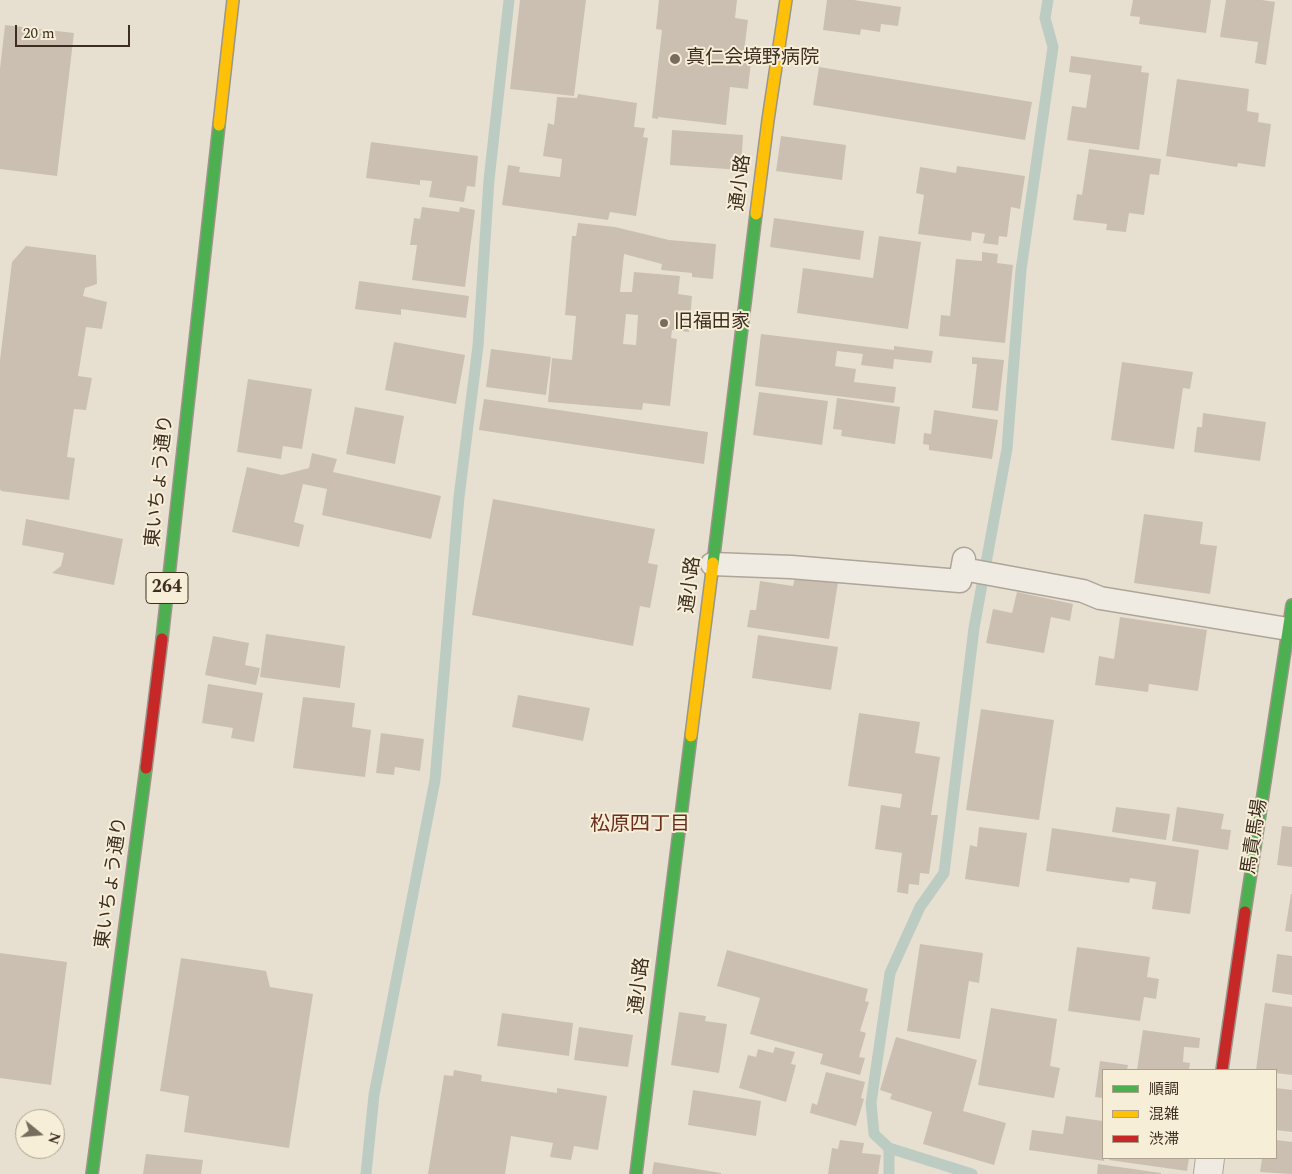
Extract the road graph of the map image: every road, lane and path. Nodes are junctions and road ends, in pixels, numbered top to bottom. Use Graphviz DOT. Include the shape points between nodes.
graph roads {
  1 [pos="233,0"];
  2 [pos="786,0"];
  3 [pos="712,564"];
  4 [pos="1292,604"];
  5 [pos="1288,629"];
  6 [pos="1222,1069"];
  7 [pos="1210,1159"];
  8 [pos="92,1174"];
  9 [pos="636,1174"];
  10 [pos="1208,1174"];
  1 -- 8 [label="main road, 東いちょう通り / 264" via="153,717"];
  2 -- 3 [label="main road, 通小路"];
  3 -- 5 [label="lane" via="791,566 960,581 964,563 1000,576 1083,591 1100,598"];
  3 -- 9 [label="main road, 通小路"];
  4 -- 5 [label="main road, 馬責馬場"];
  5 -- 6 [label="main road, 馬責馬場"];
  7 -- 10 [label="street"];
}
